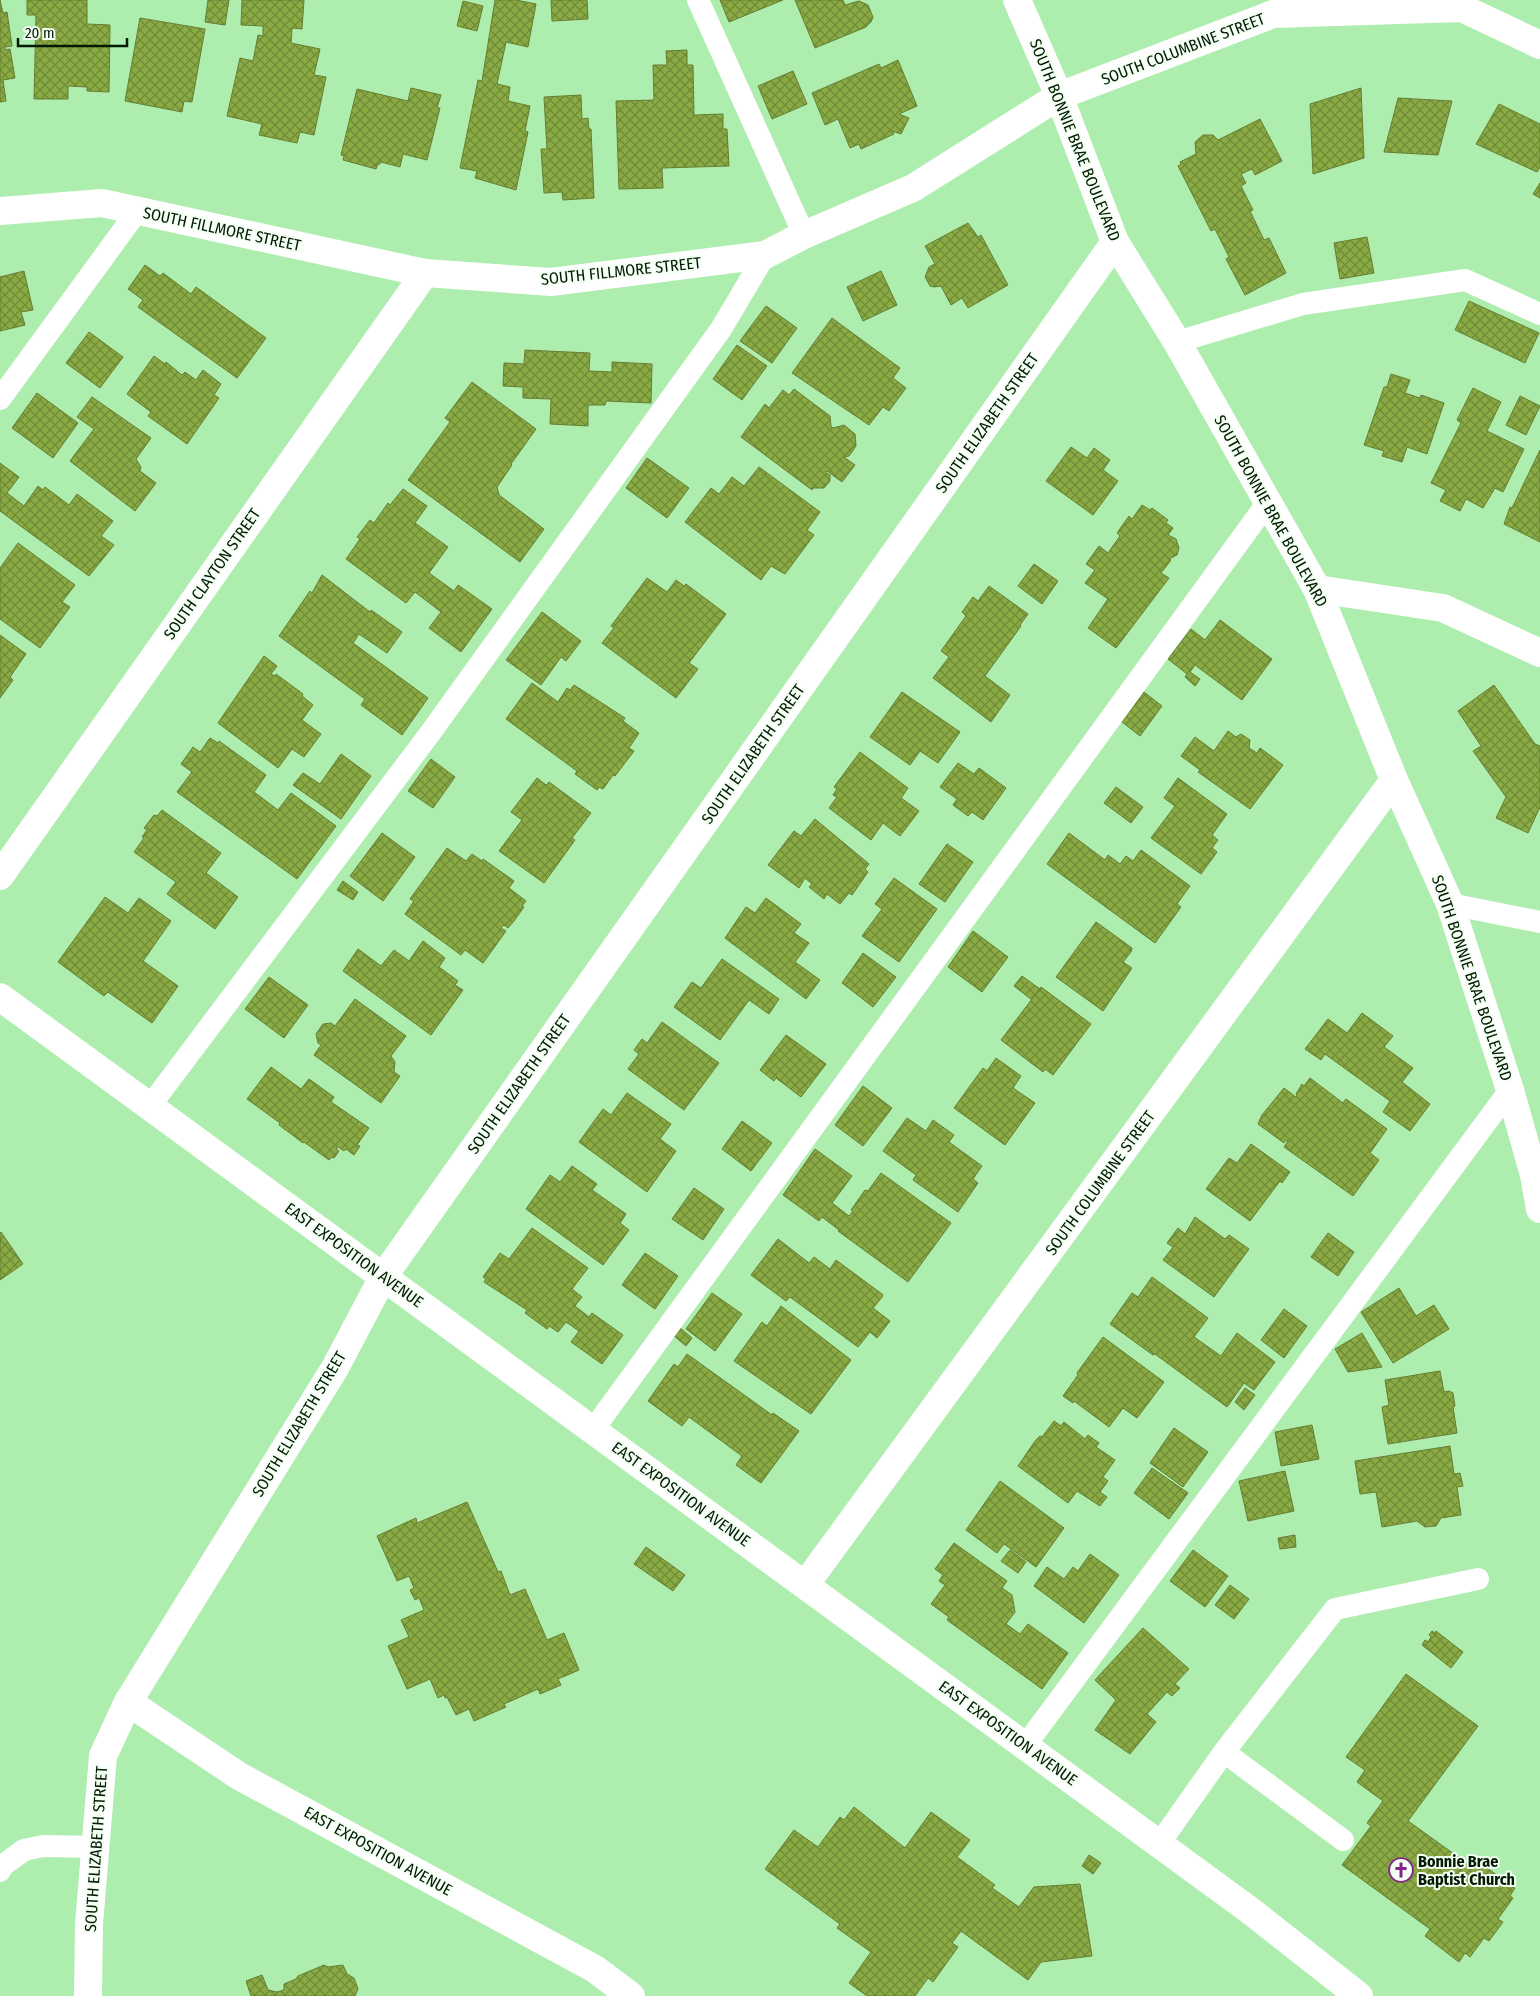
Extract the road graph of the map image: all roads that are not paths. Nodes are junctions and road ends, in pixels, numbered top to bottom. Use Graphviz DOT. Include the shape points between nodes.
graph roads {
  1 [pos="698,0"];
  2 [pos="1017,0"];
  3 [pos="1540,45"];
  4 [pos="1059,96"];
  5 [pos="138,210"];
  6 [pos="0,211"];
  7 [pos="804,235"];
  8 [pos="1115,242"];
  9 [pos="765,254"];
  10 [pos="425,273"];
  11 [pos="1540,314"];
  12 [pos="1178,342"];
  13 [pos="0,399"];
  14 [pos="1268,502"];
  15 [pos="1317,589"];
  16 [pos="1540,653"];
  17 [pos="1394,780"];
  18 [pos="0,876"];
  19 [pos="1450,904"];
  20 [pos="1540,922"];
  21 [pos="0,997"];
  22 [pos="1510,1090"];
  23 [pos="150,1106"];
  24 [pos="1537,1176"];
  25 [pos="1540,1209"];
  26 [pos="384,1277"];
  27 [pos="593,1430"];
  28 [pos="1478,1579"];
  29 [pos="805,1585"];
  30 [pos="128,1702"];
  31 [pos="1025,1746"];
  32 [pos="1224,1752"];
  33 [pos="1343,1840"];
  34 [pos="1158,1844"];
  35 [pos="96,1847"];
  36 [pos="0,1871"];
  37 [pos="88,1996"];
  38 [pos="631,1996"];
  39 [pos="1358,1996"];
  1 -- 7 [label="lane"];
  2 -- 4 [label="street, SOUTH BONNIE BRAE BOULEVARD"];
  3 -- 4 [label="street, SOUTH COLUMBINE STREET" via="1462,8 1273,14"];
  4 -- 7 [label="street, SOUTH FILLMORE STREET" via="913,188"];
  4 -- 8 [label="street, SOUTH BONNIE BRAE BOULEVARD"];
  5 -- 6 [label="street, SOUTH FILLMORE STREET" via="102,203"];
  5 -- 10 [label="street, SOUTH FILLMORE STREET"];
  5 -- 13 [label="lane"];
  7 -- 9 [label="street, SOUTH FILLMORE STREET"];
  8 -- 12 [label="street, SOUTH BONNIE BRAE BOULEVARD"];
  8 -- 26 [label="street, SOUTH ELIZABETH STREET"];
  9 -- 10 [label="street, SOUTH FILLMORE STREET" via="551,282"];
  9 -- 23 [label="lane" via="721,329 437,724"];
  10 -- 18 [label="street, SOUTH CLAYTON STREET"];
  11 -- 12 [label="lane" via="1465,280 1303,304"];
  12 -- 14 [label="street, SOUTH BONNIE BRAE BOULEVARD"];
  14 -- 15 [label="street, SOUTH BONNIE BRAE BOULEVARD"];
  14 -- 27 [label="lane"];
  15 -- 16 [label="street" via="1443,608"];
  15 -- 17 [label="street, SOUTH BONNIE BRAE BOULEVARD"];
  17 -- 19 [label="street, SOUTH BONNIE BRAE BOULEVARD"];
  17 -- 29 [label="street, SOUTH COLUMBINE STREET"];
  19 -- 20 [label="lane"];
  19 -- 22 [label="street, SOUTH BONNIE BRAE BOULEVARD"];
  21 -- 23 [label="street, EAST EXPOSITION AVENUE"];
  22 -- 24 [label="street, SOUTH BONNIE BRAE BOULEVARD"];
  22 -- 31 [label="lane"];
  23 -- 26 [label="street, EAST EXPOSITION AVENUE"];
  24 -- 25 [label="street, SOUTH BONNIE BRAE BOULEVARD"];
  26 -- 27 [label="street, EAST EXPOSITION AVENUE"];
  26 -- 30 [label="street, SOUTH ELIZABETH STREET" via="335,1368"];
  27 -- 29 [label="street, EAST EXPOSITION AVENUE"];
  28 -- 32 [label="lane" via="1334,1608"];
  29 -- 31 [label="street, EAST EXPOSITION AVENUE"];
  30 -- 35 [label="street, SOUTH ELIZABETH STREET" via="103,1756"];
  30 -- 38 [label="street, EAST EXPOSITION AVENUE" via="239,1776 595,1969"];
  31 -- 34 [label="street, EAST EXPOSITION AVENUE"];
  32 -- 33 [label="lane"];
  32 -- 34 [label="lane"];
  34 -- 39 [label="street, EAST EXPOSITION AVENUE" via="1248,1909"];
  35 -- 36 [label="lane" via="42,1846 24,1850"];
  35 -- 37 [label="street, SOUTH ELIZABETH STREET" via="89,1924"];
}
